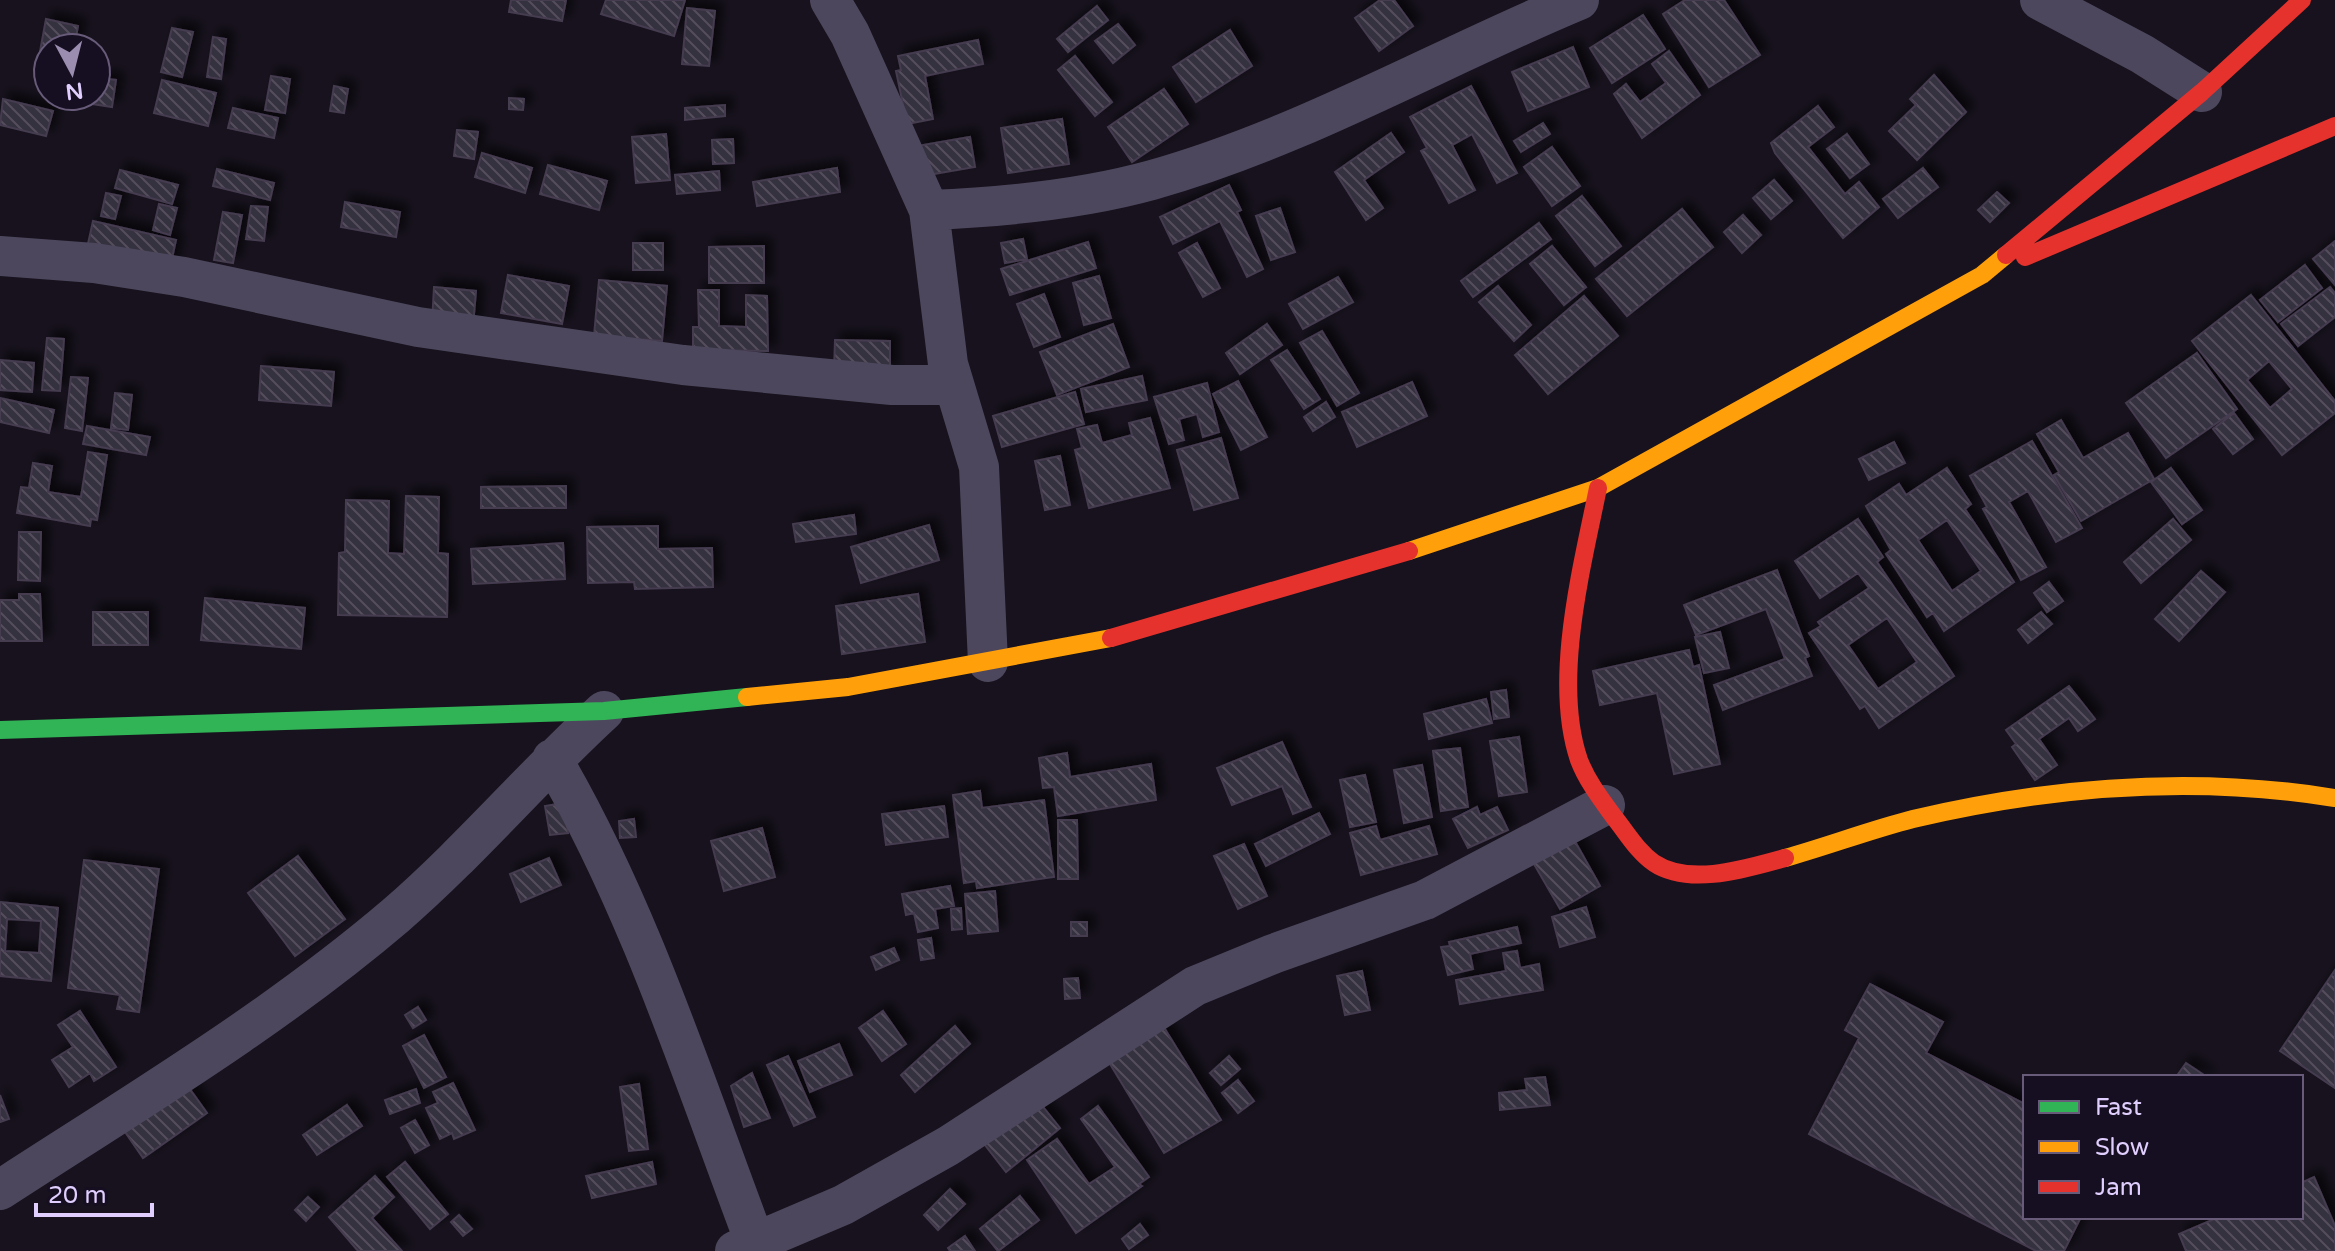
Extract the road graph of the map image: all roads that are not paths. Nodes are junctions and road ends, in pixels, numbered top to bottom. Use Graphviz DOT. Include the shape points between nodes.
graph roads {
  1 [pos="830,0"];
  2 [pos="1579,0"];
  3 [pos="2040,0"];
  4 [pos="2302,0"];
  5 [pos="2202,92"];
  6 [pos="2335,126"];
  7 [pos="929,210"];
  8 [pos="0,256"];
  9 [pos="1982,275"];
  10 [pos="953,385"];
  11 [pos="1598,488"];
  12 [pos="988,662"];
  13 [pos="604,711"];
  14 [pos="0,730"];
  15 [pos="552,759"];
  16 [pos="2333,795"];
  17 [pos="1605,805"];
  18 [pos="0,1190"];
  19 [pos="745,1246"];
  1 -- 7 [label="street"];
  2 -- 7 [label="street" via="1282,134 1162,177 1003,207"];
  3 -- 5 [label="street"];
  4 -- 5 [label="main road"];
  5 -- 9 [label="main road"];
  6 -- 9 [label="main road"];
  7 -- 10 [label="street"];
  8 -- 10 [label="street" via="94,263 418,327 683,365 892,385"];
  9 -- 11 [label="main road"];
  10 -- 12 [label="street" via="979,467"];
  11 -- 12 [label="main road" via="1167,625"];
  11 -- 17 [label="main road" via="1577,595 1572,731 1586,776"];
  12 -- 13 [label="main road" via="848,687"];
  13 -- 14 [label="main road"];
  13 -- 15 [label="street"];
  15 -- 18 [label="street" via="475,842 327,970 262,1019"];
  15 -- 19 [label="street" via="589,822 623,897"];
  16 -- 17 [label="main road" via="2111,784 1914,819 1746,867 1679,872 1652,861"];
  17 -- 19 [label="street" via="1425,900 1195,986 948,1146 843,1205"];
}
